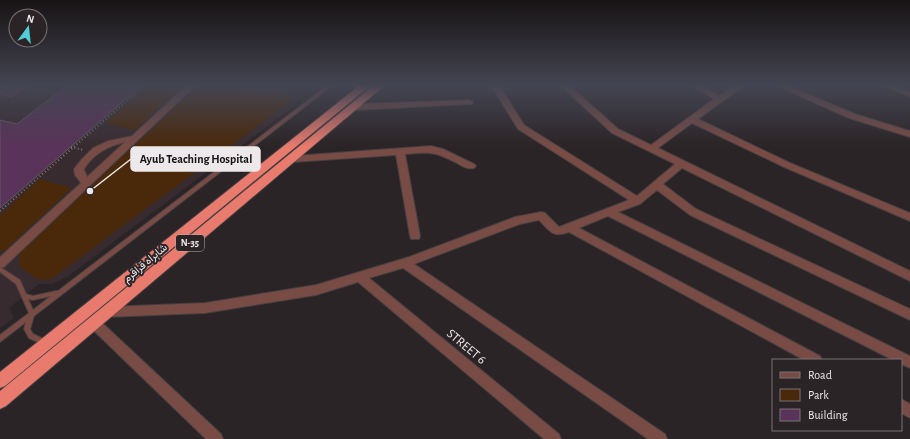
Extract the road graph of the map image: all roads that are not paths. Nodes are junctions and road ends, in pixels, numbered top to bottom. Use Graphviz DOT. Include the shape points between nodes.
graph roads {
  1 [pos="170,105"];
  2 [pos="304,105"];
  3 [pos="341,105"];
  4 [pos="390,105"];
  5 [pos="508,105"];
  6 [pos="587,105"];
  7 [pos="709,105"];
  8 [pos="827,105"];
  9 [pos="355,107"];
  10 [pos="691,119"];
  11 [pos="910,134"];
  12 [pos="136,138"];
  13 [pos="651,149"];
  14 [pos="400,150"];
  15 [pos="293,159"];
  16 [pos="681,164"];
  17 [pos="471,166"];
  18 [pos="87,183"];
  19 [pos="657,185"];
  20 [pos="637,201"];
  21 [pos="610,213"];
  22 [pos="910,218"];
  23 [pos="570,228"];
  24 [pos="415,236"];
  25 [pos="404,263"];
  26 [pos="0,264"];
  27 [pos="0,269"];
  28 [pos="910,276"];
  29 [pos="360,277"];
  30 [pos="64,290"];
  31 [pos="24,296"];
  32 [pos="106,312"];
  33 [pos="32,314"];
  34 [pos="910,315"];
  35 [pos="94,323"];
  36 [pos="0,339"];
  37 [pos="46,343"];
  38 [pos="814,359"];
  39 [pos="910,362"];
  40 [pos="0,381"];
  41 [pos="0,401"];
  42 [pos="216,439"];
  43 [pos="554,439"];
  44 [pos="660,439"];
  1 -- 12 [label="street"];
  2 -- 30 [label="lane"];
  3 -- 37 [label="highway, شاہراہ قراقرم / N-35"];
  4 -- 9 [label="street"];
  5 -- 20 [label="street" via="521,127"];
  6 -- 13 [label="street" via="615,131"];
  7 -- 10 [label="street"];
  8 -- 11 [label="street"];
  9 -- 15 [label="highway, شاہراہ قراقرم / N-35"];
  10 -- 13 [label="street"];
  10 -- 22 [label="street" via="787,165"];
  12 -- 18 [label="street"];
  12 -- 18 [label="street" via="109,144 95,152 79,169 80,175"];
  13 -- 16 [label="street"];
  14 -- 15 [label="street"];
  14 -- 17 [label="street" via="440,151"];
  14 -- 24 [label="street"];
  15 -- 32 [label="highway, شاہراہ قراقرم / N-35"];
  16 -- 19 [label="street"];
  16 -- 28 [label="street"];
  18 -- 26 [label="street"];
  19 -- 20 [label="street"];
  19 -- 34 [label="street" via="693,212"];
  20 -- 21 [label="street"];
  21 -- 23 [label="street"];
  21 -- 39 [label="street"];
  23 -- 25 [label="street" via="558,232 540,216 519,220"];
  23 -- 38 [label="street"];
  25 -- 29 [label="street"];
  25 -- 44 [label="street"];
  27 -- 31 [label="lane" via="18,282"];
  29 -- 32 [label="street" via="316,290 205,308"];
  29 -- 43 [label="street, STREET 6"];
  30 -- 31 [label="lane" via="33,298"];
  30 -- 33 [label="lane"];
  31 -- 33 [label="lane"];
  32 -- 35 [label="highway, شاہراہ قراقرم / N-35"];
  33 -- 36 [label="lane"];
  33 -- 37 [label="lane" via="27,329 31,336"];
  35 -- 41 [label="highway, شاہراہ قراقرم / N-35"];
  35 -- 42 [label="street"];
  37 -- 40 [label="highway, شاہراہ قراقرم / N-35"];
}
